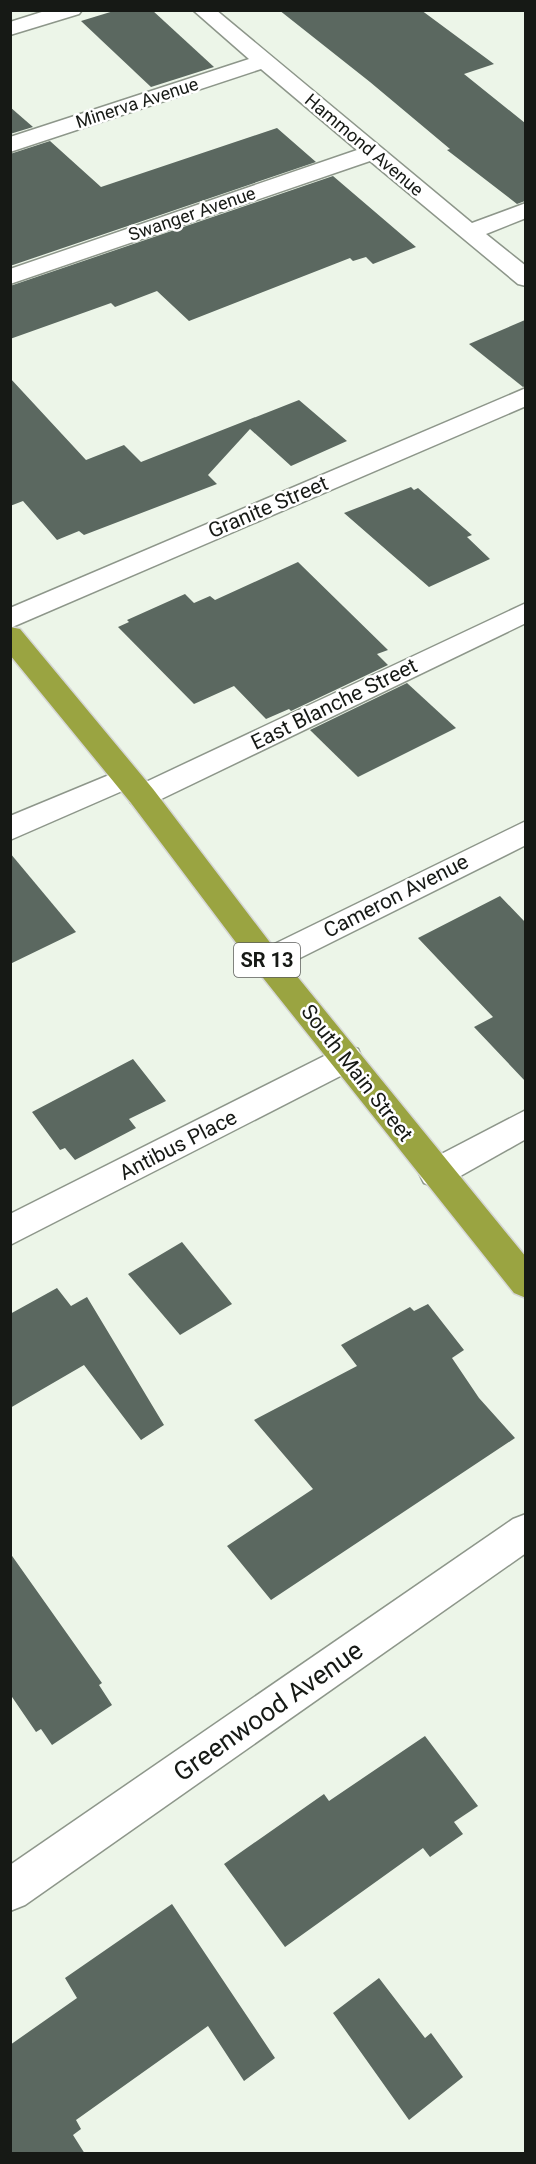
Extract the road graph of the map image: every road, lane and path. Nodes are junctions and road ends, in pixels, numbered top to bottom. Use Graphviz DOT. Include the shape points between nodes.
graph roads {
  1 [pos="72,10"];
  2 [pos="203,10"];
  3 [pos="10,29"];
  4 [pos="264,61"];
  5 [pos="10,145"];
  6 [pos="373,152"];
  7 [pos="525,210"];
  8 [pos="469,232"];
  9 [pos="10,277"];
  10 [pos="525,279"];
  11 [pos="525,396"];
  12 [pos="525,612"];
  13 [pos="10,619"];
  14 [pos="10,636"];
  15 [pos="134,787"];
  16 [pos="10,829"];
  17 [pos="525,832"];
  18 [pos="267,961"];
  19 [pos="346,1058"];
  20 [pos="525,1123"];
  21 [pos="436,1173"];
  22 [pos="10,1231"];
  23 [pos="525,1283"];
  24 [pos="525,1532"];
  25 [pos="10,1890"];
  1 -- 3 [label="street"];
  2 -- 4 [label="street, Hammond Avenue"];
  4 -- 5 [label="street, Minerva Avenue"];
  4 -- 6 [label="street, Hammond Avenue"];
  6 -- 8 [label="street, Hammond Avenue"];
  6 -- 9 [label="street, Swanger Avenue"];
  7 -- 8 [label="street"];
  8 -- 10 [label="street, Hammond Avenue"];
  11 -- 13 [label="street, Granite Street"];
  12 -- 15 [label="street, East Blanche Street"];
  14 -- 15 [label="highway, South Main Street / SR 13"];
  15 -- 16 [label="street, East Blanche Street"];
  15 -- 18 [label="highway, South Main Street / SR 13"];
  17 -- 18 [label="street, Cameron Avenue"];
  18 -- 19 [label="highway, South Main Street / SR 13"];
  19 -- 21 [label="highway, South Main Street / SR 13"];
  19 -- 22 [label="street, Antibus Place"];
  20 -- 21 [label="street"];
  21 -- 23 [label="highway, South Main Street / SR 13"];
  24 -- 25 [label="street, Greenwood Avenue"];
}
